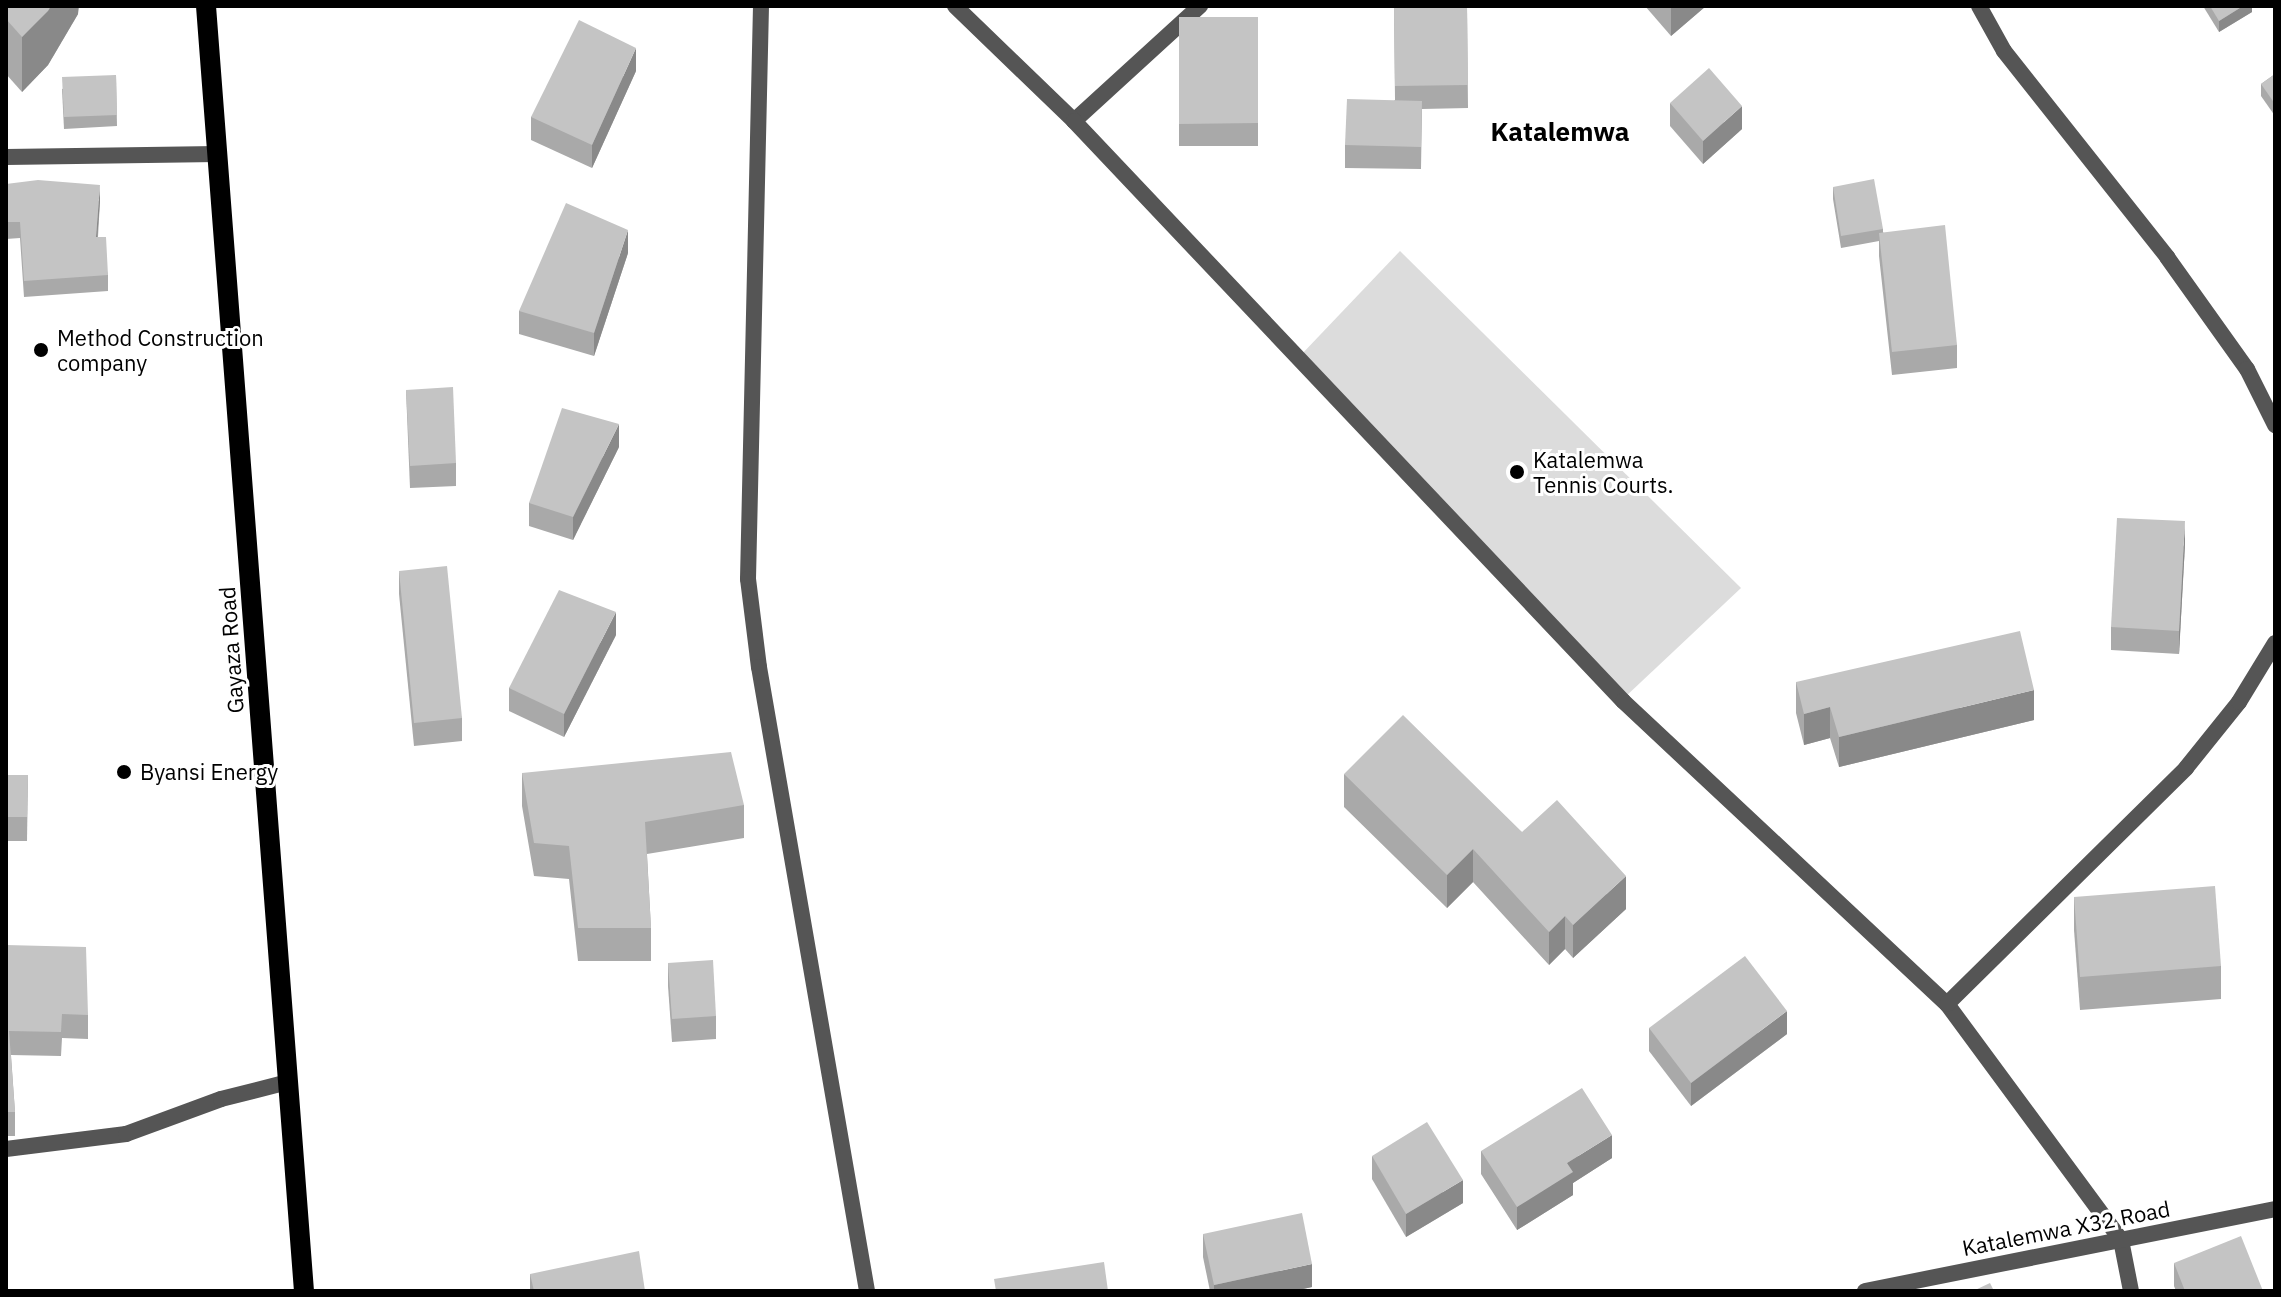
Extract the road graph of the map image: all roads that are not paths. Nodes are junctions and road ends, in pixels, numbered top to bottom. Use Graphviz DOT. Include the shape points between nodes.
graph roads {
  1 [pos="206,6"];
  2 [pos="761,6"];
  3 [pos="955,6"];
  4 [pos="1200,6"];
  5 [pos="1979,6"];
  6 [pos="1074,121"];
  7 [pos="217,154"];
  8 [pos="6,157"];
  9 [pos="2275,425"];
  10 [pos="2275,643"];
  11 [pos="1947,1004"];
  12 [pos="288,1082"];
  13 [pos="6,1149"];
  14 [pos="2275,1209"];
  15 [pos="2121,1240"];
  16 [pos="304,1291"];
  17 [pos="867,1291"];
  18 [pos="1865,1291"];
  19 [pos="2131,1291"];
  1 -- 7 [label="main road, Gayaza Road"];
  2 -- 17 [label="street" via="748,579"];
  3 -- 6 [label="street"];
  4 -- 6 [label="street"];
  5 -- 9 [label="street" via="2004,51 2247,369"];
  6 -- 11 [label="street" via="1623,701"];
  7 -- 8 [label="street"];
  7 -- 12 [label="main road, Gayaza Road"];
  10 -- 11 [label="street" via="2239,702 2186,768"];
  11 -- 15 [label="street"];
  12 -- 13 [label="street" via="221,1099 126,1134"];
  12 -- 16 [label="main road, Gayaza Road"];
  14 -- 15 [label="street, Katalemwa X32 Road"];
  15 -- 18 [label="street, Katalemwa X32 Road"];
  15 -- 19 [label="street"];
}
